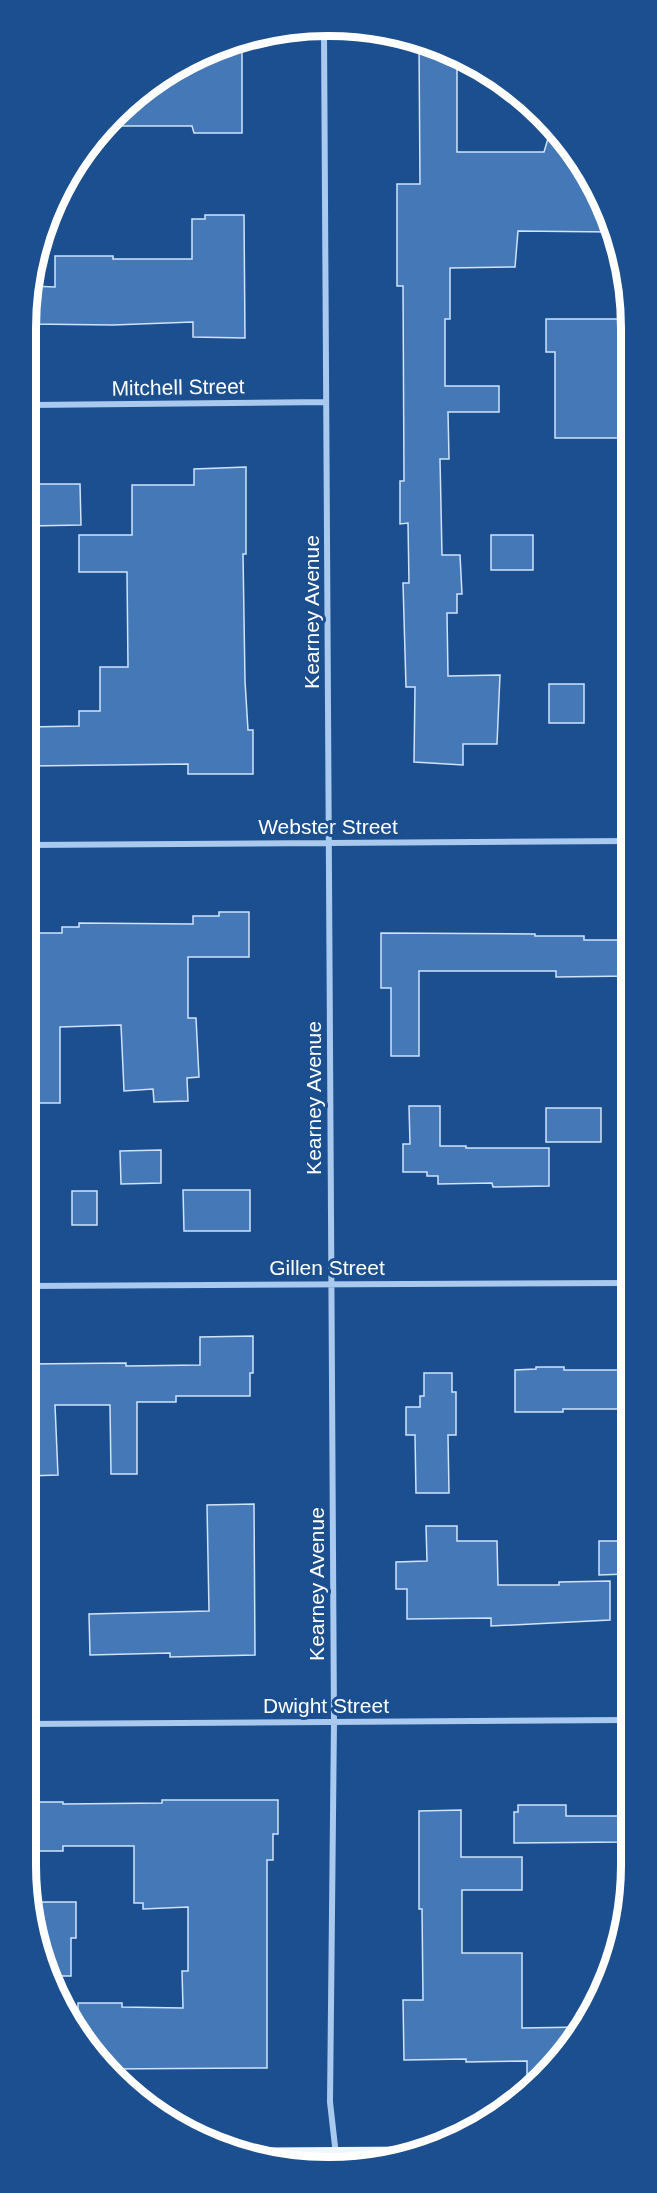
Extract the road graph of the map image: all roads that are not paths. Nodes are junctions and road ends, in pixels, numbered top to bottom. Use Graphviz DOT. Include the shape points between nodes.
graph roads {
  1 [pos="324,36"];
  2 [pos="326,402"];
  3 [pos="36,405"];
  4 [pos="621,842"];
  5 [pos="328,843"];
  6 [pos="36,845"];
  7 [pos="621,1283"];
  8 [pos="331,1284"];
  9 [pos="36,1286"];
  10 [pos="621,1720"];
  11 [pos="333,1721"];
  12 [pos="36,1724"];
  13 [pos="337,2157"];
  1 -- 2 [label="street, Kearney Avenue"];
  2 -- 3 [label="street, Mitchell Street"];
  2 -- 5 [label="street, Kearney Avenue"];
  4 -- 5 [label="street, Webster Street"];
  5 -- 6 [label="street, Webster Street"];
  5 -- 8 [label="street, Kearney Avenue"];
  7 -- 8 [label="street, Gillen Street"];
  8 -- 9 [label="street, Gillen Street"];
  8 -- 11 [label="street, Kearney Avenue"];
  10 -- 11 [label="street, Dwight Street"];
  11 -- 12 [label="street, Dwight Street"];
  11 -- 13 [label="street, Kearney Avenue" via="330,2102"];
}
